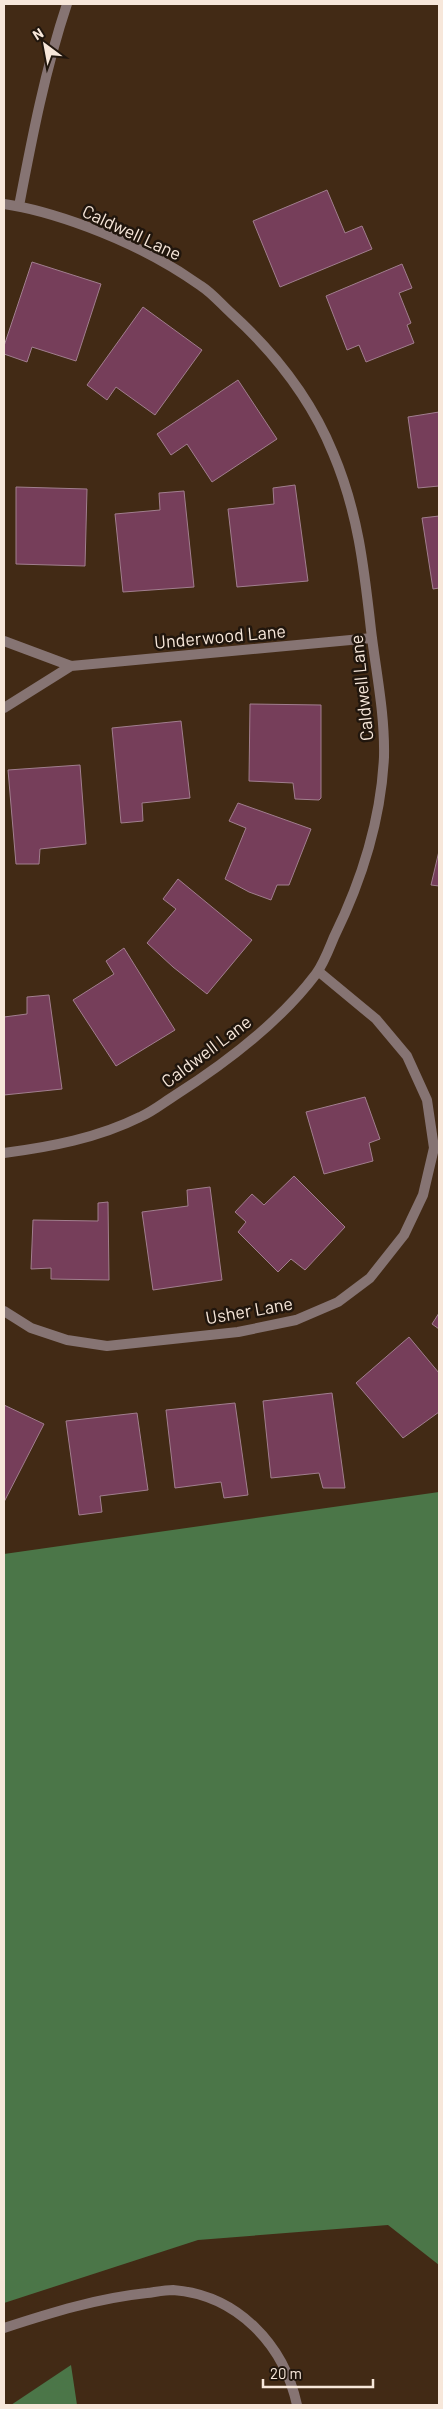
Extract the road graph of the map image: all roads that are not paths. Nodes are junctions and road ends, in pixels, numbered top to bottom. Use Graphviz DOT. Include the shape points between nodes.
graph roads {
  1 [pos="67,4"];
  2 [pos="4,204"];
  3 [pos="20,206"];
  4 [pos="372,638"];
  5 [pos="4,641"];
  6 [pos="71,666"];
  7 [pos="4,708"];
  8 [pos="318,971"];
  9 [pos="4,1153"];
  10 [pos="4,1311"];
  11 [pos="4,2328"];
  12 [pos="297,2405"];
  1 -- 3 [label="street" via="35,122"];
  2 -- 3 [label="street, Caldwell Lane"];
  3 -- 4 [label="street, Caldwell Lane" via="66,218 165,262 204,288 281,365 314,414 333,451 350,500 362,549"];
  4 -- 6 [label="street, Underwood Lane"];
  4 -- 8 [label="street, Caldwell Lane" via="384,757 376,813 364,864 347,911"];
  5 -- 6 [label="street, Underwood Lane"];
  6 -- 7 [label="street, Underwood Lane"];
  8 -- 9 [label="street, Caldwell Lane" via="285,1009 254,1037 199,1080 140,1117 88,1138"];
  8 -- 10 [label="street, Usher Lane" via="376,1018 407,1056 427,1100 434,1148 423,1195 404,1235 370,1278 338,1302 296,1320 238,1332 107,1346 67,1340 31,1328"];
  11 -- 12 [label="street" via="119,2296 173,2290 218,2300 255,2325 276,2351 292,2381"];
}
